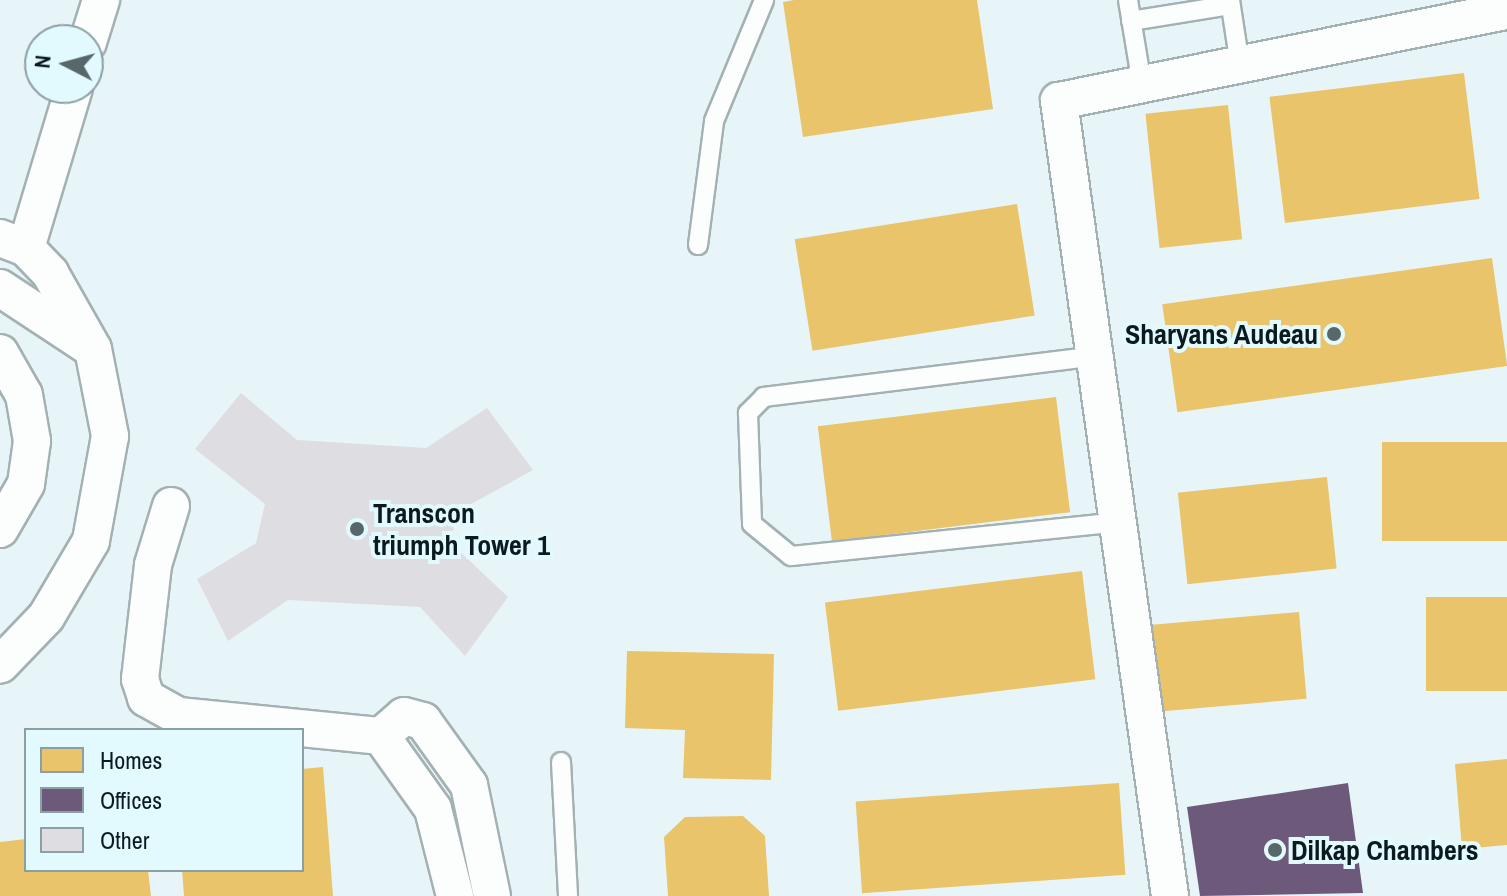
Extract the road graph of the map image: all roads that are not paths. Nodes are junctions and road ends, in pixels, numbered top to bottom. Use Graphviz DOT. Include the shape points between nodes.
graph roads {
  1 [pos="101,0"];
  2 [pos="764,0"];
  3 [pos="1128,0"];
  4 [pos="1230,2"];
  5 [pos="1507,11"];
  6 [pos="1131,21"];
  7 [pos="94,24"];
  8 [pos="1240,65"];
  9 [pos="1142,85"];
  10 [pos="68,104"];
  11 [pos="13,243"];
  12 [pos="698,245"];
  13 [pos="0,288"];
  14 [pos="93,349"];
  15 [pos="0,353"];
  16 [pos="1097,356"];
  17 [pos="14,402"];
  18 [pos="171,506"];
  19 [pos="1120,522"];
  20 [pos="0,529"];
  21 [pos="0,665"];
  22 [pos="300,728"];
  23 [pos="304,728"];
  24 [pos="381,736"];
  25 [pos="561,762"];
  26 [pos="455,896"];
  27 [pos="492,896"];
  28 [pos="568,896"];
  29 [pos="1170,896"];
  1 -- 7 [label="street"];
  2 -- 12 [label="lane" via="714,121"];
  3 -- 6 [label="lane"];
  4 -- 6 [label="lane"];
  4 -- 8 [label="lane"];
  5 -- 8 [label="street"];
  6 -- 9 [label="lane"];
  8 -- 9 [label="street"];
  9 -- 16 [label="street" via="1059,101"];
  10 -- 11 [label="street"];
  11 -- 14 [label="street" via="50,273"];
  13 -- 14 [label="street"];
  14 -- 21 [label="street" via="110,436 91,541 46,617"];
  15 -- 17 [label="street"];
  16 -- 19 [label="street"];
  16 -- 19 [label="lane" via="764,397 748,413 752,524 791,556"];
  17 -- 20 [label="street" via="26,484"];
  18 -- 22 [label="street" via="153,565 140,679 146,698 179,716"];
  19 -- 29 [label="street"];
  23 -- 24 [label="street"];
  24 -- 26 [label="street" via="433,809"];
  24 -- 27 [label="street" via="394,720 413,715 469,785"];
  25 -- 28 [label="lane"];
}
